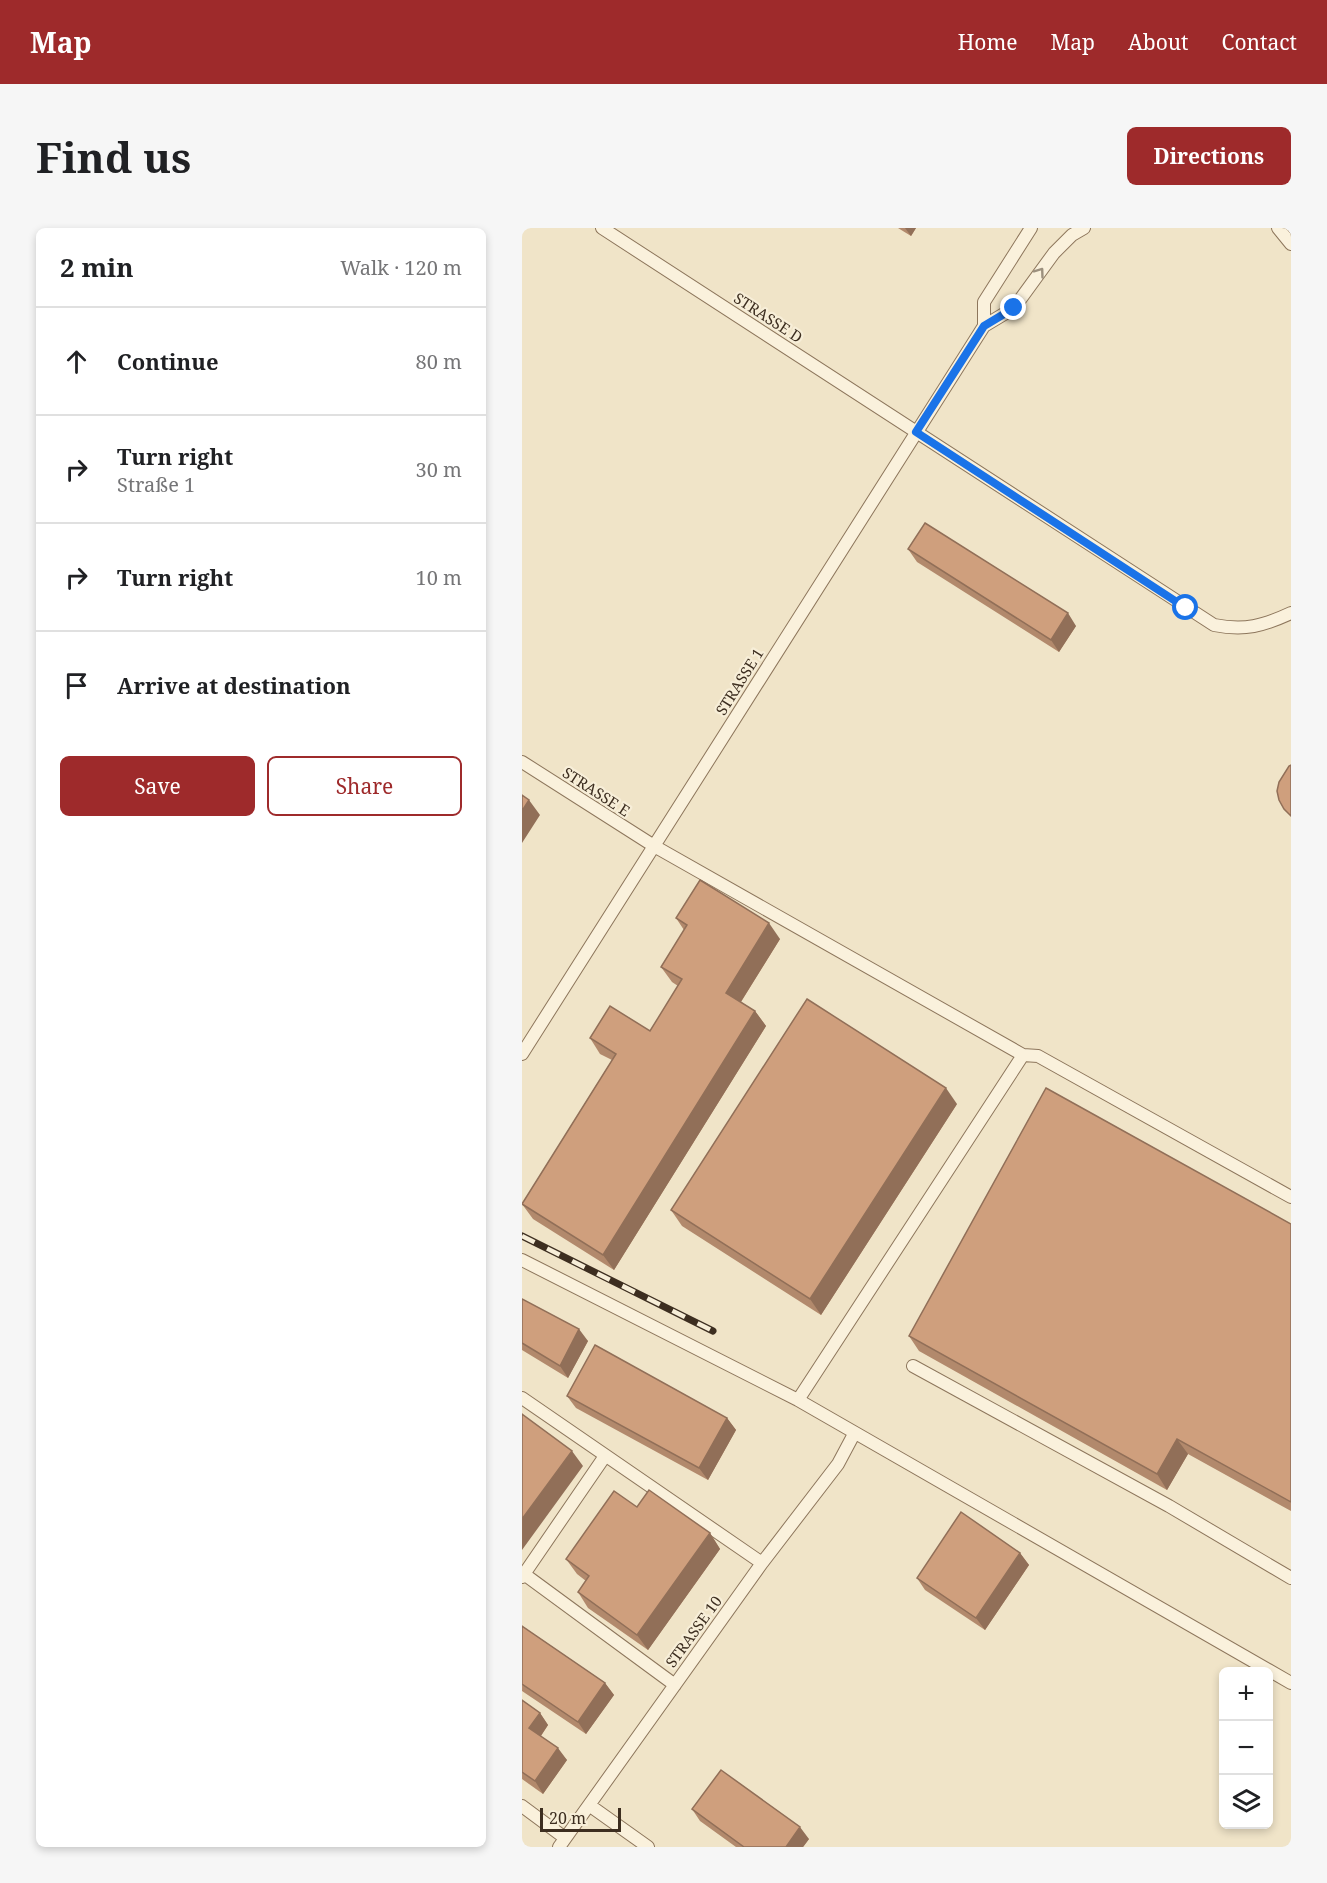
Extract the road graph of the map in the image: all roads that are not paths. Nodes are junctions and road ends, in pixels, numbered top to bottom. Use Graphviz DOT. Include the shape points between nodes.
graph roads {
  1 [pos="602,228"];
  2 [pos="1031,228"];
  3 [pos="1084,228"];
  4 [pos="1278,228"];
  5 [pos="1291,244"];
  6 [pos="984,326"];
  7 [pos="916,432"];
  8 [pos="1291,613"];
  9 [pos="522,762"];
  10 [pos="654,846"];
  11 [pos="522,1054"];
  12 [pos="1023,1055"];
  13 [pos="1291,1197"];
  14 [pos="522,1260"];
  15 [pos="913,1366"];
  16 [pos="522,1398"];
  17 [pos="798,1400"];
  18 [pos="854,1434"];
  19 [pos="605,1456"];
  20 [pos="762,1563"];
  21 [pos="523,1575"];
  22 [pos="1291,1578"];
  23 [pos="1291,1683"];
  24 [pos="675,1685"];
  25 [pos="589,1805"];
  26 [pos="522,1806"];
  27 [pos="562,1842"];
  28 [pos="648,1847"];
  1 -- 7 [label="lane, STRASSE D"];
  2 -- 6 [label="lane" via="984,302"];
  6 -- 3 [label="lane, one-way" via="1014,308 1054,253"];
  4 -- 5 [label="lane"];
  6 -- 7 [label="lane, STRASSE 1"];
  7 -- 8 [label="lane, STRASSE D" via="1214,625 1235,629 1264,625"];
  7 -- 10 [label="lane, STRASSE 1"];
  9 -- 10 [label="lane, STRASSE E"];
  10 -- 11 [label="lane, STRASSE 1"];
  10 -- 12 [label="lane, STRASSE E"];
  12 -- 13 [label="lane, STRASSE E" via="1038,1056"];
  12 -- 17 [label="lane"];
  14 -- 17 [label="lane"];
  15 -- 22 [label="lane" via="1169,1506"];
  16 -- 19 [label="lane"];
  17 -- 18 [label="lane"];
  18 -- 20 [label="lane, STRASSE 10" via="838,1464"];
  18 -- 23 [label="lane"];
  19 -- 20 [label="lane"];
  19 -- 21 [label="lane"];
  20 -- 24 [label="lane, STRASSE 10"];
  21 -- 24 [label="lane"];
  24 -- 25 [label="lane, STRASSE 10"];
  25 -- 27 [label="lane, STRASSE 10"];
  25 -- 28 [label="lane"];
  26 -- 27 [label="lane"];
}
